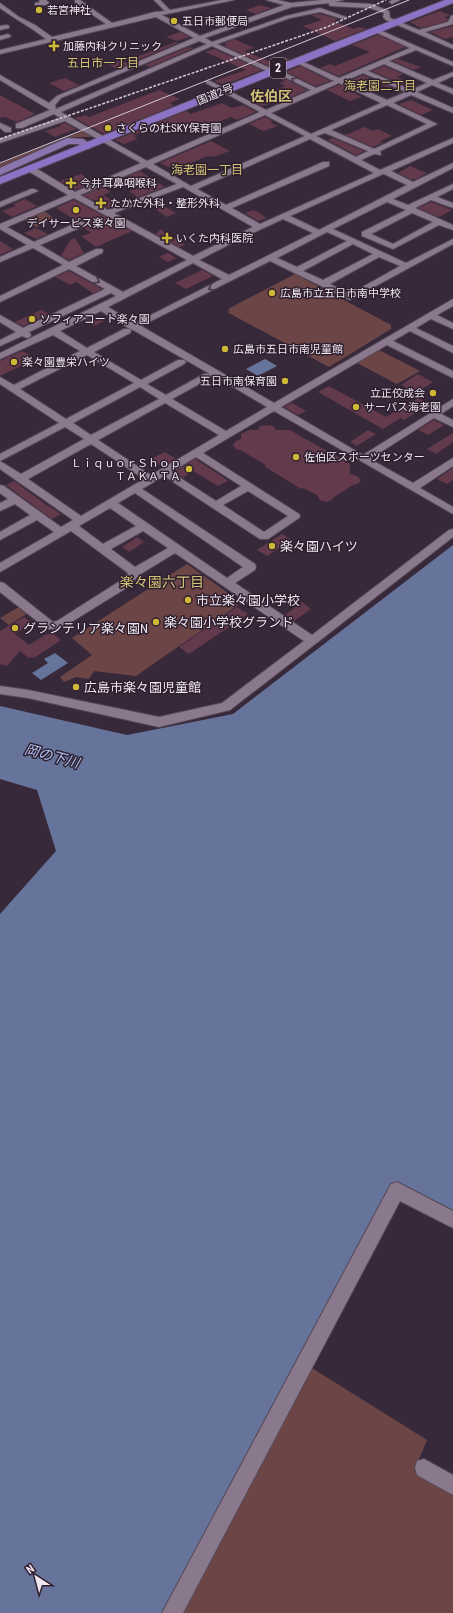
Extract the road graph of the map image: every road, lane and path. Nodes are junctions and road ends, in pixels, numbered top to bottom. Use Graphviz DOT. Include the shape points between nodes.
graph roads {
  1 [pos="157,0"];
  2 [pos="231,0"];
  3 [pos="269,0"];
  4 [pos="77,1"];
  5 [pos="453,1"];
  6 [pos="203,2"];
  7 [pos="340,2"];
  8 [pos="292,3"];
  9 [pos="0,6"];
  10 [pos="84,6"];
  11 [pos="168,11"];
  12 [pos="69,13"];
  13 [pos="154,14"];
  14 [pos="453,17"];
  15 [pos="251,20"];
  16 [pos="394,22"];
  17 [pos="110,25"];
  18 [pos="264,25"];
  19 [pos="375,30"];
  20 [pos="418,32"];
  21 [pos="8,36"];
  22 [pos="0,38"];
  23 [pos="199,38"];
  24 [pos="52,40"];
  25 [pos="212,44"];
  26 [pos="453,47"];
  27 [pos="415,48"];
  28 [pos="0,52"];
  29 [pos="128,60"];
  30 [pos="297,61"];
  31 [pos="385,62"];
  32 [pos="138,64"];
  33 [pos="453,64"];
  34 [pos="130,68"];
  35 [pos="271,71"];
  36 [pos="364,71"];
  37 [pos="144,74"];
  38 [pos="453,74"];
  39 [pos="0,76"];
  40 [pos="340,81"];
  41 [pos="208,82"];
  42 [pos="432,83"];
  43 [pos="224,91"];
  44 [pos="318,91"];
  45 [pos="411,92"];
  46 [pos="453,92"];
  47 [pos="387,103"];
  48 [pos="54,110"];
  49 [pos="266,113"];
  50 [pos="66,118"];
  51 [pos="445,118"];
  52 [pos="0,125"];
  53 [pos="8,130"];
  54 [pos="325,130"];
  55 [pos="0,134"];
  56 [pos="310,137"];
  57 [pos="104,139"];
  58 [pos="0,141"];
  59 [pos="63,142"];
  60 [pos="452,142"];
  61 [pos="88,146"];
  62 [pos="376,152"];
  63 [pos="356,160"];
  64 [pos="148,164"];
  65 [pos="326,164"];
  66 [pos="453,165"];
  67 [pos="31,169"];
  68 [pos="440,171"];
  69 [pos="0,172"];
  70 [pos="383,172"];
  71 [pos="453,177"];
  72 [pos="0,181"];
  73 [pos="184,184"];
  74 [pos="412,185"];
  75 [pos="453,186"];
  76 [pos="192,188"];
  77 [pos="34,191"];
  78 [pos="74,195"];
  79 [pos="431,197"];
  80 [pos="387,199"];
  81 [pos="0,205"];
  82 [pos="453,206"];
  83 [pos="226,208"];
  84 [pos="410,209"];
  85 [pos="108,213"];
  86 [pos="284,216"];
  87 [pos="439,222"];
  88 [pos="81,224"];
  89 [pos="1,227"];
  90 [pos="259,227"];
  91 [pos="453,228"];
  92 [pos="323,231"];
  93 [pos="453,241"];
  94 [pos="352,242"];
  95 [pos="34,244"];
  96 [pos="99,251"];
  97 [pos="378,254"];
  98 [pos="271,258"];
  99 [pos="0,260"];
  100 [pos="193,260"];
  101 [pos="70,265"];
  102 [pos="406,266"];
  103 [pos="296,271"];
  104 [pos="229,279"];
  105 [pos="323,284"];
  106 [pos="112,289"];
  107 [pos="123,296"];
  108 [pos="0,299"];
  109 [pos="453,303"];
  110 [pos="101,307"];
  111 [pos="431,315"];
  112 [pos="0,318"];
  113 [pos="453,326"];
  114 [pos="410,328"];
  115 [pos="130,329"];
  116 [pos="53,331"];
  117 [pos="23,332"];
  118 [pos="34,340"];
  119 [pos="387,341"];
  120 [pos="0,343"];
  121 [pos="453,350"];
  122 [pos="87,351"];
  123 [pos="0,356"];
  124 [pos="181,362"];
  125 [pos="453,374"];
  126 [pos="206,376"];
  127 [pos="0,380"];
  128 [pos="140,383"];
  129 [pos="13,389"];
  130 [pos="166,399"];
  131 [pos="453,402"];
  132 [pos="274,408"];
  133 [pos="434,414"];
  134 [pos="65,423"];
  135 [pos="453,424"];
  136 [pos="226,435"];
  137 [pos="91,440"];
  138 [pos="196,453"];
  139 [pos="0,458"];
  140 [pos="363,459"];
  141 [pos="453,461"];
  142 [pos="0,464"];
  143 [pos="164,472"];
  144 [pos="21,478"];
  145 [pos="151,479"];
  146 [pos="248,486"];
  147 [pos="0,488"];
  148 [pos="413,488"];
  149 [pos="135,489"];
  150 [pos="15,499"];
  151 [pos="110,503"];
  152 [pos="216,505"];
  153 [pos="0,508"];
  154 [pos="453,511"];
  155 [pos="38,515"];
  156 [pos="81,520"];
  157 [pos="143,526"];
  158 [pos="66,529"];
  159 [pos="453,532"];
  160 [pos="0,537"];
  161 [pos="175,548"];
  162 [pos="103,549"];
  163 [pos="0,568"];
  164 [pos="135,572"];
  165 [pos="227,583"];
  166 [pos="0,586"];
  167 [pos="312,641"];
  168 [pos="0,690"];
  169 [pos="453,1220"];
  170 [pos="424,1468"];
  171 [pos="453,1486"];
  172 [pos="172,1613"];
  1 -- 11 [label="street"];
  2 -- 6 [label="street"];
  3 -- 8 [label="street"];
  4 -- 10 [label="street"];
  5 -- 16 [label="highway, 国道2号 / 2"];
  6 -- 11 [label="street"];
  7 -- 8 [label="street"];
  7 -- 16 [label="street" via="376,7 386,12 387,18"];
  7 -- 18 [label="street" via="341,16 321,10 311,11"];
  8 -- 15 [label="street"];
  9 -- 24 [label="street"];
  10 -- 12 [label="street"];
  10 -- 17 [label="street"];
  11 -- 13 [label="street"];
  13 -- 17 [label="street"];
  13 -- 23 [label="street"];
  14 -- 20 [label="street" via="452,23"];
  15 -- 18 [label="street"];
  15 -- 23 [label="street"];
  16 -- 19 [label="highway, 国道2号 / 2"];
  16 -- 20 [label="street"];
  17 -- 24 [label="street"];
  18 -- 25 [label="street"];
  19 -- 27 [label="street"];
  19 -- 30 [label="highway, 国道2号 / 2"];
  20 -- 26 [label="street"];
  21 -- 22 [label="street"];
  23 -- 25 [label="street"];
  23 -- 32 [label="street"];
  24 -- 28 [label="street"];
  25 -- 35 [label="street"];
  25 -- 37 [label="street"];
  27 -- 31 [label="street"];
  27 -- 33 [label="street"];
  29 -- 32 [label="street"];
  30 -- 35 [label="highway, 国道2号 / 2"];
  30 -- 40 [label="street"];
  31 -- 36 [label="street"];
  31 -- 42 [label="street"];
  32 -- 34 [label="street"];
  34 -- 37 [label="street"];
  34 -- 48 [label="street" via="59,97 51,103"];
  35 -- 43 [label="highway, 国道2号 / 2"];
  44 -- 35 [label="street, one-way" via="277,71"];
  36 -- 40 [label="street"];
  36 -- 45 [label="street"];
  37 -- 48 [label="street"];
  38 -- 42 [label="street"];
  39 -- 48 [label="street"];
  40 -- 44 [label="street"];
  40 -- 47 [label="street"];
  41 -- 43 [label="street"];
  42 -- 45 [label="street"];
  42 -- 46 [label="street"];
  43 -- 49 [label="street"];
  43 -- 57 [label="highway, 国道2号 / 2"];
  44 -- 49 [label="street"];
  45 -- 47 [label="street"];
  45 -- 51 [label="street"];
  47 -- 51 [label="street"];
  47 -- 54 [label="street"];
  48 -- 50 [label="street"];
  48 -- 53 [label="street"];
  49 -- 56 [label="street"];
  49 -- 64 [label="street"];
  50 -- 57 [label="street"];
  50 -- 58 [label="street"];
  51 -- 62 [label="street" via="402,138 408,141"];
  52 -- 53 [label="street"];
  53 -- 55 [label="street"];
  54 -- 56 [label="street"];
  54 -- 62 [label="street"];
  56 -- 63 [label="street"];
  56 -- 76 [label="street"];
  57 -- 59 [label="main road" via="80,137"];
  57 -- 61 [label="highway, 国道2号 / 2"];
  57 -- 64 [label="street"];
  59 -- 61 [label="main road" via="80,141"];
  59 -- 69 [label="main road"];
  60 -- 70 [label="street"];
  61 -- 67 [label="highway, 国道2号 / 2"];
  62 -- 63 [label="street"];
  63 -- 70 [label="street"];
  64 -- 73 [label="street"];
  64 -- 78 [label="street"];
  65 -- 83 [label="street"];
  66 -- 68 [label="street"];
  67 -- 72 [label="highway, 国道2号 / 2"];
  67 -- 78 [label="street"];
  68 -- 71 [label="street"];
  68 -- 74 [label="street"];
  70 -- 74 [label="street"];
  70 -- 86 [label="street"];
  73 -- 76 [label="street"];
  73 -- 85 [label="street"];
  74 -- 80 [label="street"];
  75 -- 79 [label="street"];
  76 -- 83 [label="street"];
  77 -- 81 [label="street"];
  78 -- 85 [label="street"];
  78 -- 89 [label="street"];
  79 -- 82 [label="street"];
  79 -- 84 [label="street"];
  80 -- 84 [label="street"];
  80 -- 92 [label="street"];
  83 -- 90 [label="street"];
  84 -- 87 [label="street"];
  84 -- 87 [label="street" via="365,234 393,247"];
  85 -- 100 [label="street"];
  86 -- 90 [label="street"];
  86 -- 92 [label="street"];
  87 -- 91 [label="street"];
  88 -- 95 [label="street"];
  89 -- 95 [label="street"];
  90 -- 100 [label="street"];
  92 -- 94 [label="street"];
  92 -- 98 [label="street"];
  93 -- 102 [label="street"];
  94 -- 97 [label="street"];
  94 -- 103 [label="street"];
  95 -- 99 [label="street"];
  95 -- 101 [label="street"];
  96 -- 101 [label="street"];
  97 -- 102 [label="street"];
  97 -- 105 [label="street"];
  98 -- 103 [label="street"];
  98 -- 104 [label="street"];
  100 -- 104 [label="street"];
  100 -- 107 [label="street"];
  101 -- 106 [label="street, one-way"];
  101 -- 108 [label="street"];
  102 -- 105 [label="street" via="350,297"];
  103 -- 105 [label="street"];
  104 -- 115 [label="street, one-way"];
  106 -- 107 [label="street"];
  106 -- 117 [label="street"];
  107 -- 110 [label="street"];
  109 -- 111 [label="street"];
  110 -- 115 [label="street"];
  110 -- 116 [label="street"];
  111 -- 113 [label="street"];
  111 -- 114 [label="street"];
  112 -- 117 [label="street"];
  114 -- 119 [label="street"];
  114 -- 121 [label="street"];
  115 -- 122 [label="street"];
  115 -- 132 [label="street"];
  116 -- 118 [label="street"];
  116 -- 122 [label="street"];
  117 -- 118 [label="street"];
  117 -- 120 [label="street"];
  118 -- 123 [label="street"];
  119 -- 125 [label="street"];
  119 -- 132 [label="street"];
  122 -- 128 [label="street"];
  122 -- 129 [label="street"];
  124 -- 128 [label="street"];
  126 -- 130 [label="street"];
  127 -- 129 [label="street"];
  128 -- 130 [label="street"];
  128 -- 134 [label="street"];
  129 -- 134 [label="street"];
  130 -- 136 [label="street"];
  130 -- 137 [label="street"];
  131 -- 133 [label="street"];
  132 -- 136 [label="street"];
  132 -- 140 [label="street"];
  133 -- 135 [label="street"];
  133 -- 140 [label="street"];
  134 -- 137 [label="street"];
  134 -- 139 [label="street"];
  136 -- 138 [label="street"];
  137 -- 144 [label="street"];
  137 -- 145 [label="street"];
  138 -- 143 [label="street"];
  138 -- 146 [label="street"];
  140 -- 148 [label="street"];
  141 -- 148 [label="street"];
  142 -- 144 [label="street"];
  143 -- 145 [label="street"];
  143 -- 152 [label="street"];
  144 -- 156 [label="street"];
  145 -- 149 [label="street"];
  146 -- 152 [label="street"];
  146 -- 152 [label="street" via="296,516 264,537"];
  147 -- 150 [label="street"];
  148 -- 154 [label="street"];
  149 -- 151 [label="street"];
  149 -- 165 [label="street" via="251,567"];
  150 -- 153 [label="street"];
  150 -- 155 [label="street"];
  151 -- 156 [label="street"];
  151 -- 157 [label="street"];
  155 -- 158 [label="street"];
  155 -- 160 [label="street"];
  156 -- 158 [label="street"];
  157 -- 161 [label="street"];
  157 -- 162 [label="street"];
  158 -- 162 [label="street"];
  158 -- 163 [label="street"];
  159 -- 167 [label="street"];
  161 -- 164 [label="street"];
  161 -- 165 [label="street"];
  162 -- 164 [label="street"];
  164 -- 166 [label="street" via="118,588 60,625 51,626"];
  165 -- 167 [label="street"];
  167 -- 168 [label="street" via="226,707 159,722"];
  169 -- 172 [label="street" via="397,1190"];
  170 -- 171 [label="street"];
}
